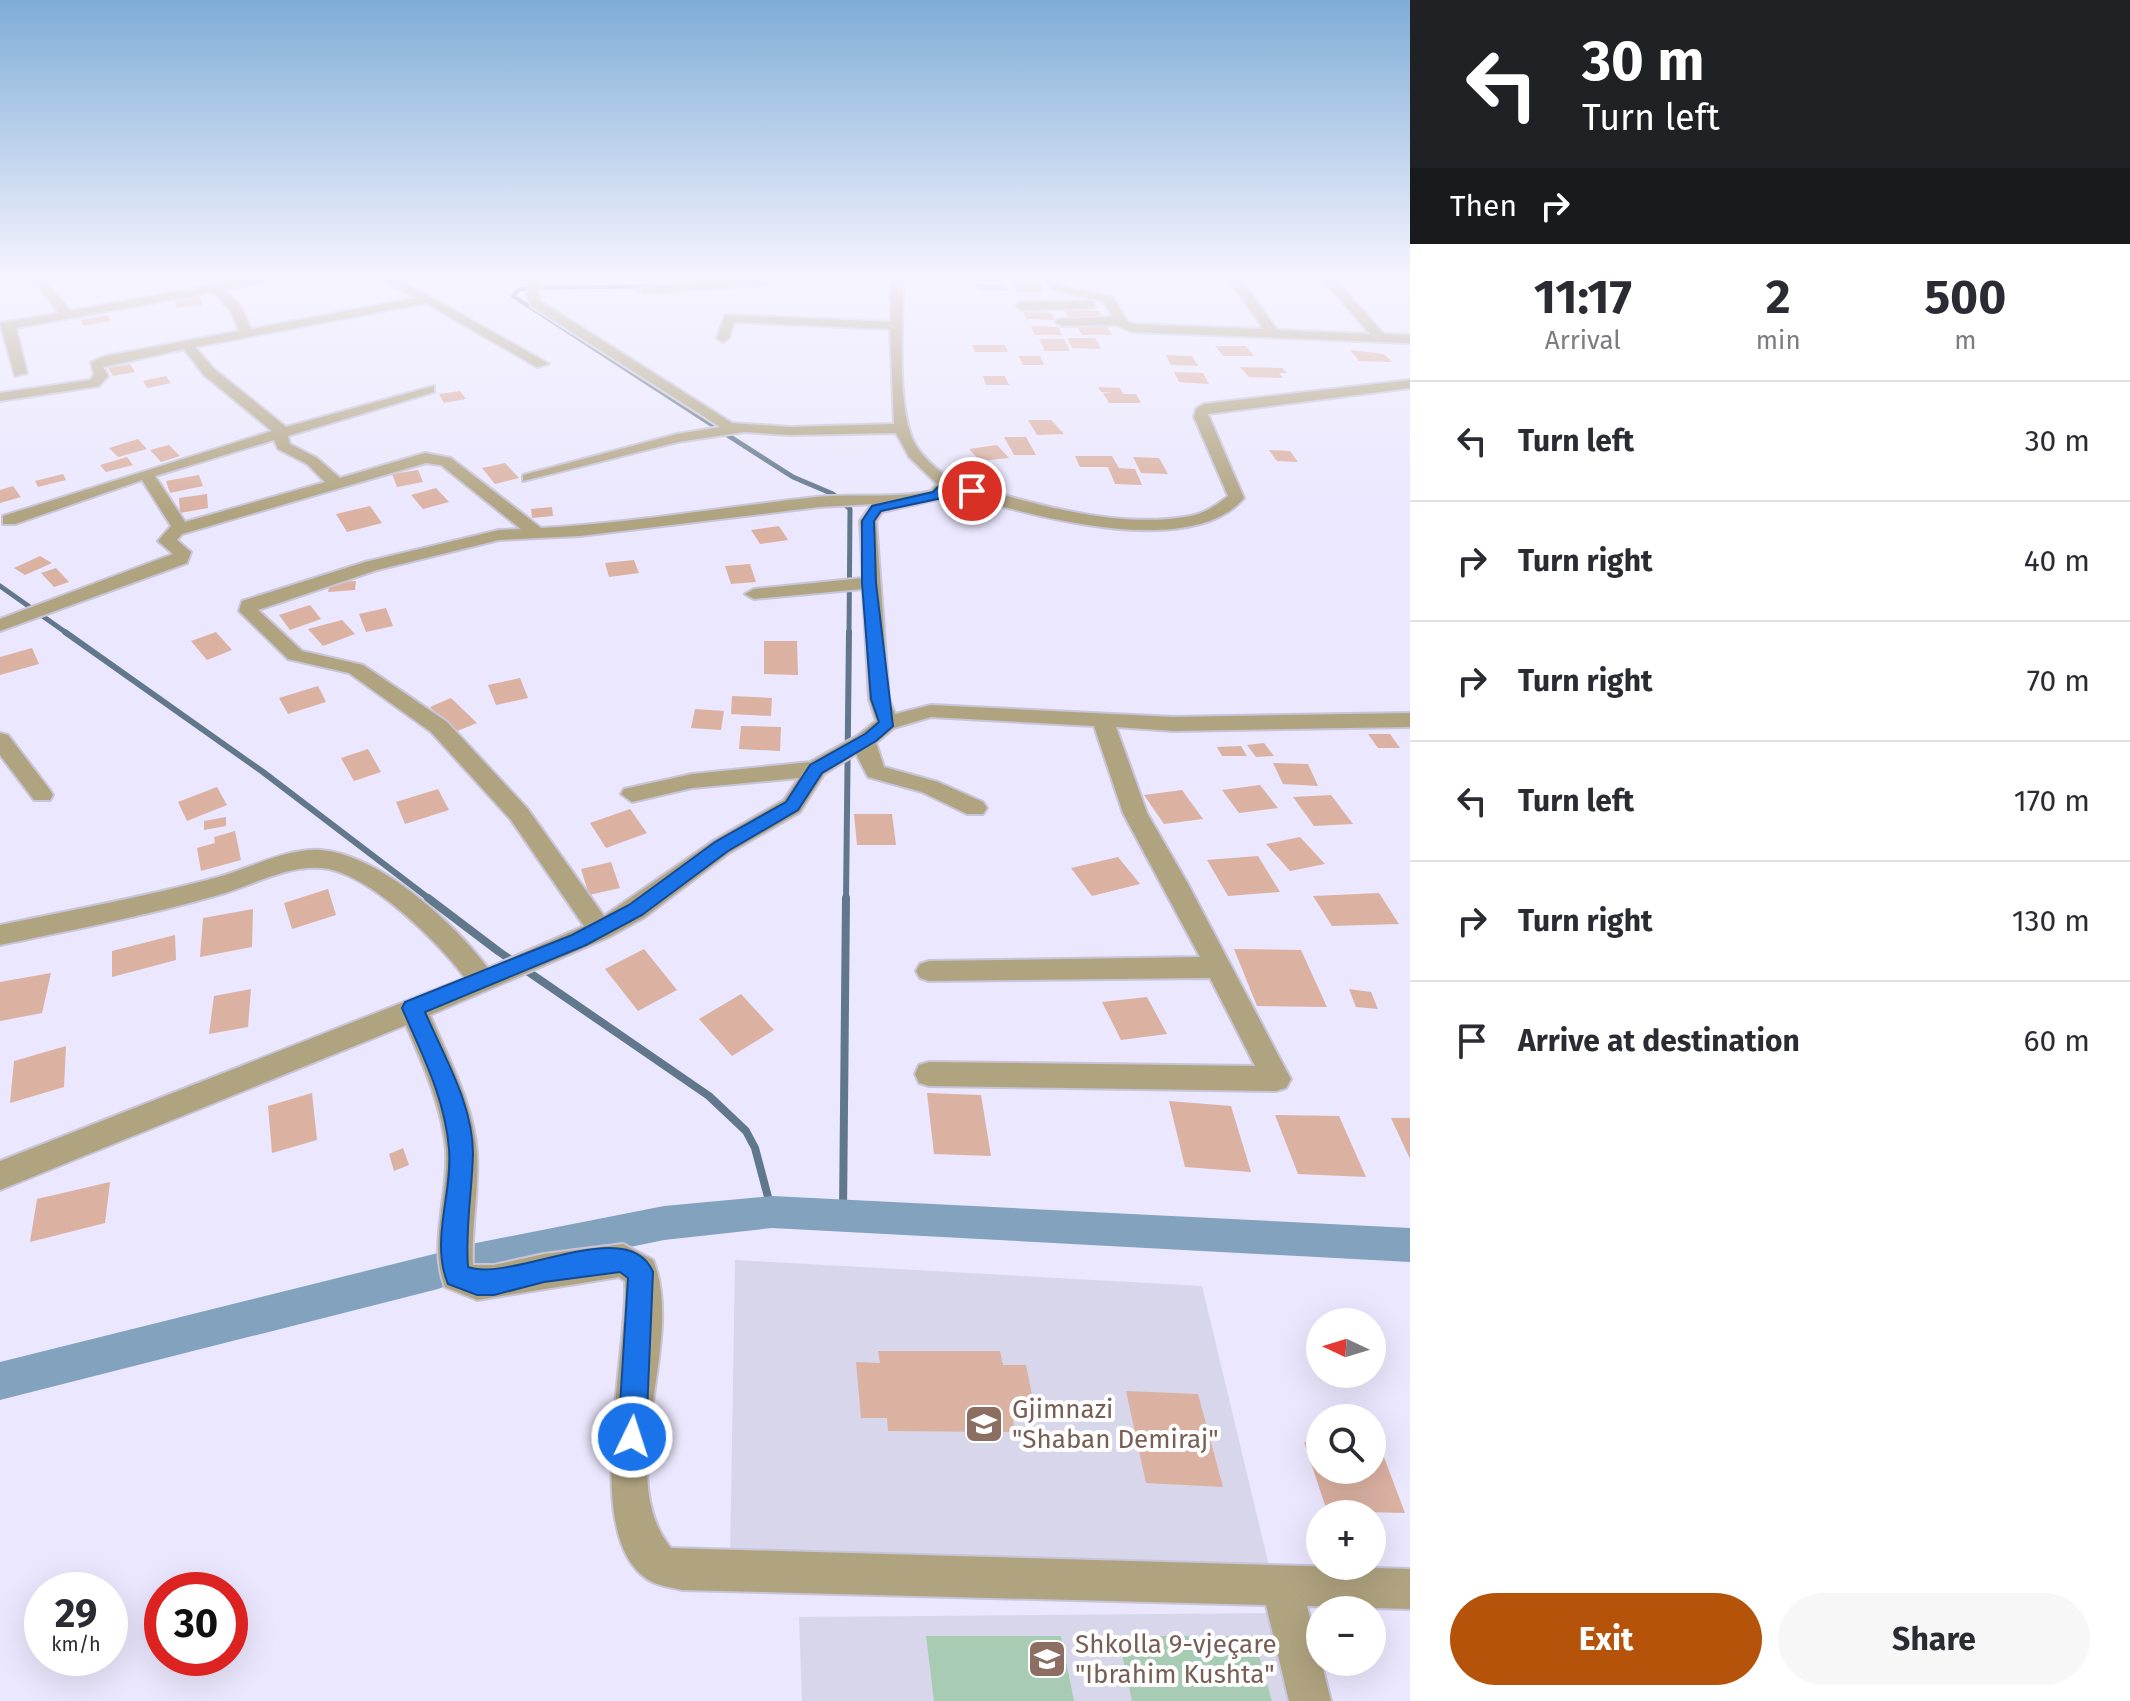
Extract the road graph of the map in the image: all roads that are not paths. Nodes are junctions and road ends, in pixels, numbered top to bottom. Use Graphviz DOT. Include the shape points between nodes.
graph roads {
  1 [pos="14,353"];
  2 [pos="144,353"];
  3 [pos="194,353"];
  4 [pos="518,353"];
  5 [pos="613,353"];
  6 [pos="899,353"];
  7 [pos="542,364"];
  8 [pos="20,373"];
  9 [pos="1410,384"];
  10 [pos="429,389"];
  11 [pos="0,397"];
  12 [pos="902,428"];
  13 [pos="737,430"];
  14 [pos="281,435"];
  15 [pos="146,475"];
  16 [pos="529,478"];
  17 [pos="336,483"];
  18 [pos="946,483"];
  19 [pos="894,502"];
  20 [pos="9,520"];
  21 [pos="181,528"];
  22 [pos="537,533"];
  23 [pos="852,585"];
  24 [pos="754,594"];
  25 [pos="0,625"];
  26 [pos="1410,720"];
  27 [pos="1103,722"];
  28 [pos="887,723"];
  29 [pos="0,740"];
  30 [pos="861,744"];
  31 [pos="822,765"];
  32 [pos="632,794"];
  33 [pos="42,795"];
  34 [pos="975,808"];
  35 [pos="600,930"];
  36 [pos="0,935"];
  37 [pos="1217,967"];
  38 [pos="929,971"];
  39 [pos="495,977"];
  40 [pos="413,1008"];
  41 [pos="929,1074"];
  42 [pos="0,1176"];
  43 [pos="1282,1586"];
  44 [pos="1410,1589"];
  45 [pos="1310,1701"];
  1 -- 8 [label="street"];
  2 -- 11 [label="street" via="99,362 95,368 100,379 88,385"];
  3 -- 14 [label="street"];
  4 -- 7 [label="street"];
  5 -- 13 [label="street"];
  6 -- 12 [label="street"];
  9 -- 18 [label="street" via="1209,407 1201,412 1236,498 1230,506 1192,520 1066,518"];
  10 -- 14 [label="street"];
  12 -- 13 [label="street"];
  12 -- 18 [label="street" via="913,451"];
  13 -- 16 [label="street" via="644,446"];
  14 -- 15 [label="street"];
  14 -- 17 [label="street" via="283,446 312,461"];
  15 -- 20 [label="street"];
  15 -- 21 [label="street"];
  17 -- 21 [label="street"];
  17 -- 22 [label="street" via="419,459 440,459"];
  18 -- 19 [label="street" via="937,495"];
  19 -- 22 [label="street" via="819,502"];
  19 -- 23 [label="street" via="876,508 868,521"];
  21 -- 25 [label="street" via="167,541 182,552 181,559"];
  22 -- 35 [label="street" via="499,535 415,554 247,608 295,655 356,669 439,727 519,814"];
  23 -- 24 [label="street"];
  23 -- 28 [label="street"];
  26 -- 27 [label="street"];
  27 -- 28 [label="street" via="931,711"];
  27 -- 37 [label="street" via="1135,813"];
  28 -- 30 [label="street"];
  29 -- 33 [label="street"];
  30 -- 31 [label="street"];
  30 -- 34 [label="street" via="876,772 930,787"];
  31 -- 32 [label="street"];
  31 -- 35 [label="street" via="792,806 721,847"];
  35 -- 39 [label="street"];
  36 -- 39 [label="street" via="323,859 356,871 421,915"];
  37 -- 38 [label="street"];
  37 -- 41 [label="street" via="1276,1079"];
  39 -- 40 [label="street"];
  40 -- 42 [label="street"];
  40 -- 43 [label="street" via="454,1104 461,1151 455,1259 477,1283 623,1260 641,1272 628,1500 641,1541 659,1564 682,1570"];
  43 -- 44 [label="street"];
  43 -- 45 [label="street"];
}
